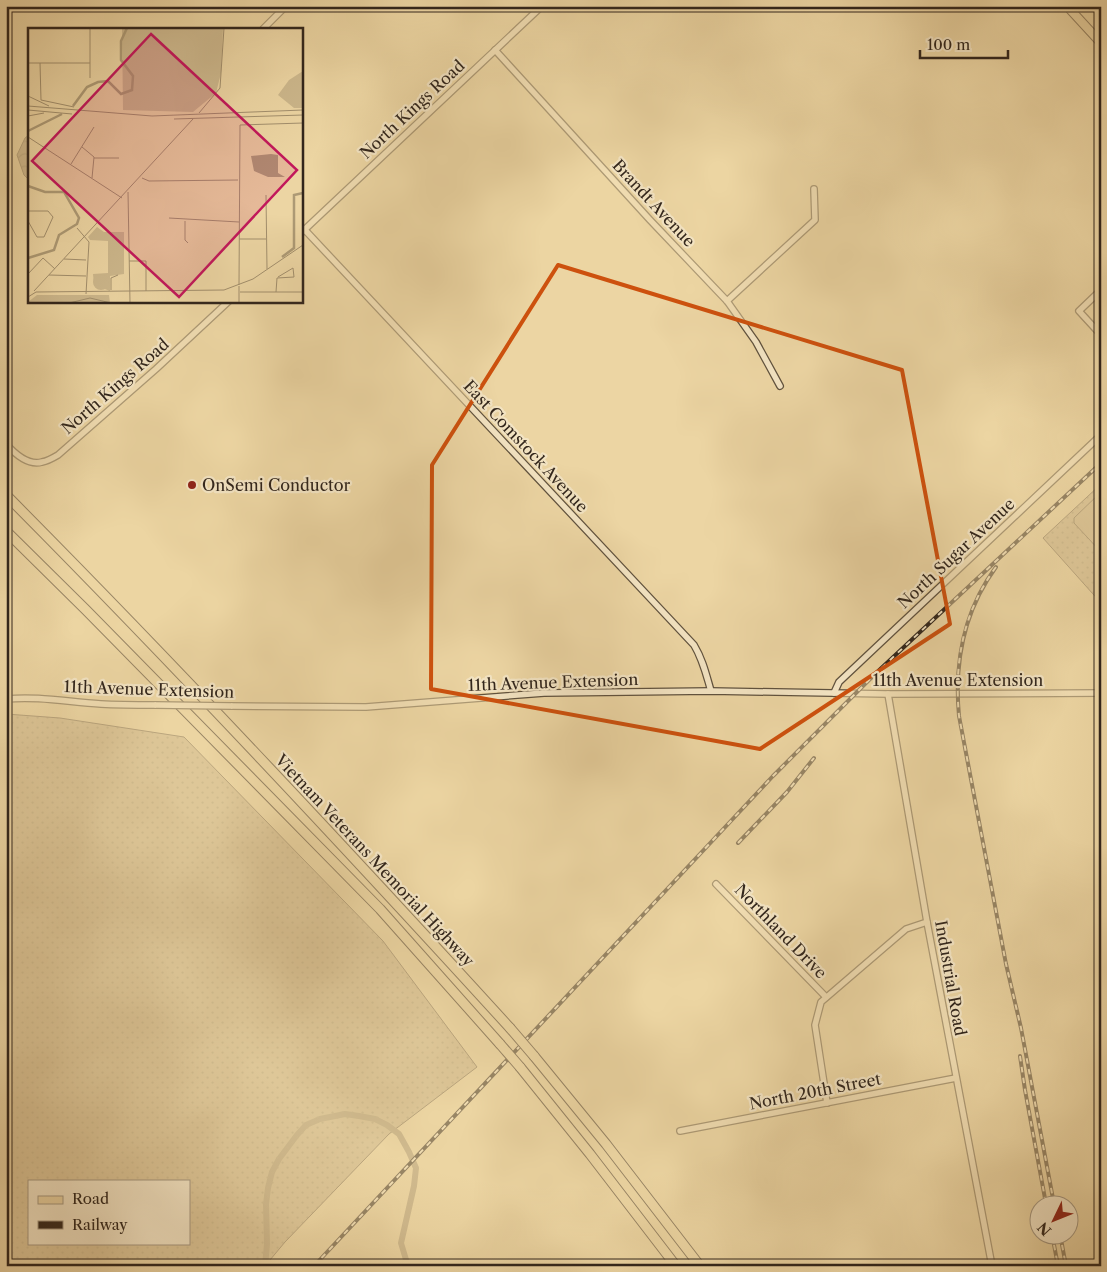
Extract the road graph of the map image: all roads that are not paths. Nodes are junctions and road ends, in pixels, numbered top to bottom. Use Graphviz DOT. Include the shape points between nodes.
graph roads {
  1 [pos="286,6"];
  2 [pos="542,6"];
  3 [pos="1067,6"];
  4 [pos="264,28"];
  5 [pos="1101,43"];
  6 [pos="495,50"];
  7 [pos="814,189"];
  8 [pos="303,231"];
  9 [pos="1101,290"];
  10 [pos="728,300"];
  11 [pos="228,302"];
  12 [pos="1101,335"];
  13 [pos="780,386"];
  14 [pos="1101,435"];
  15 [pos="6,444"];
  16 [pos="6,495"];
  17 [pos="6,532"];
  18 [pos="711,691"];
  19 [pos="834,693"];
  20 [pos="888,694"];
  21 [pos="1101,694"];
  22 [pos="6,700"];
  23 [pos="716,884"];
  24 [pos="927,922"];
  25 [pos="826,998"];
  26 [pos="956,1078"];
  27 [pos="827,1103"];
  28 [pos="680,1131"];
  29 [pos="674,1266"];
  30 [pos="700,1266"];
  31 [pos="992,1266"];
  1 -- 4 [label="street"];
  2 -- 6 [label="street, North Kings Road"];
  3 -- 5 [label="main road"];
  6 -- 8 [label="street, North Kings Road"];
  6 -- 10 [label="street, Brandt Avenue" via="650,220"];
  7 -- 10 [label="street" via="815,220"];
  8 -- 18 [label="street, East Comstock Avenue" via="694,645"];
  9 -- 12 [label="street" via="1078,311"];
  10 -- 13 [label="street, Brandt Avenue"];
  11 -- 15 [label="street, North Kings Road" via="58,455 36,463 17,456"];
  14 -- 19 [label="street, North Sugar Avenue" via="839,682"];
  16 -- 30 [label="highway, Vietnam Veterans Memorial Highway, bridge" via="106,596 510,1028 606,1144"];
  17 -- 29 [label="highway, Vietnam Veterans Memorial Highway, bridge" via="380,910 520,1067"];
  18 -- 19 [label="street, 11th Avenue Extension"];
  18 -- 22 [label="street, 11th Avenue Extension, bridge" via="544,693 366,707"];
  19 -- 20 [label="street, 11th Avenue Extension"];
  20 -- 21 [label="street, 11th Avenue Extension"];
  20 -- 24 [label="street, Industrial Road"];
  23 -- 25 [label="street, Northland Drive"];
  24 -- 25 [label="street" via="906,929"];
  24 -- 26 [label="street, Industrial Road"];
  25 -- 27 [label="street" via="821,1002 814,1024"];
  26 -- 27 [label="street, North 20th Street"];
  26 -- 31 [label="street, Industrial Road"];
  27 -- 28 [label="street, North 20th Street"];
}
